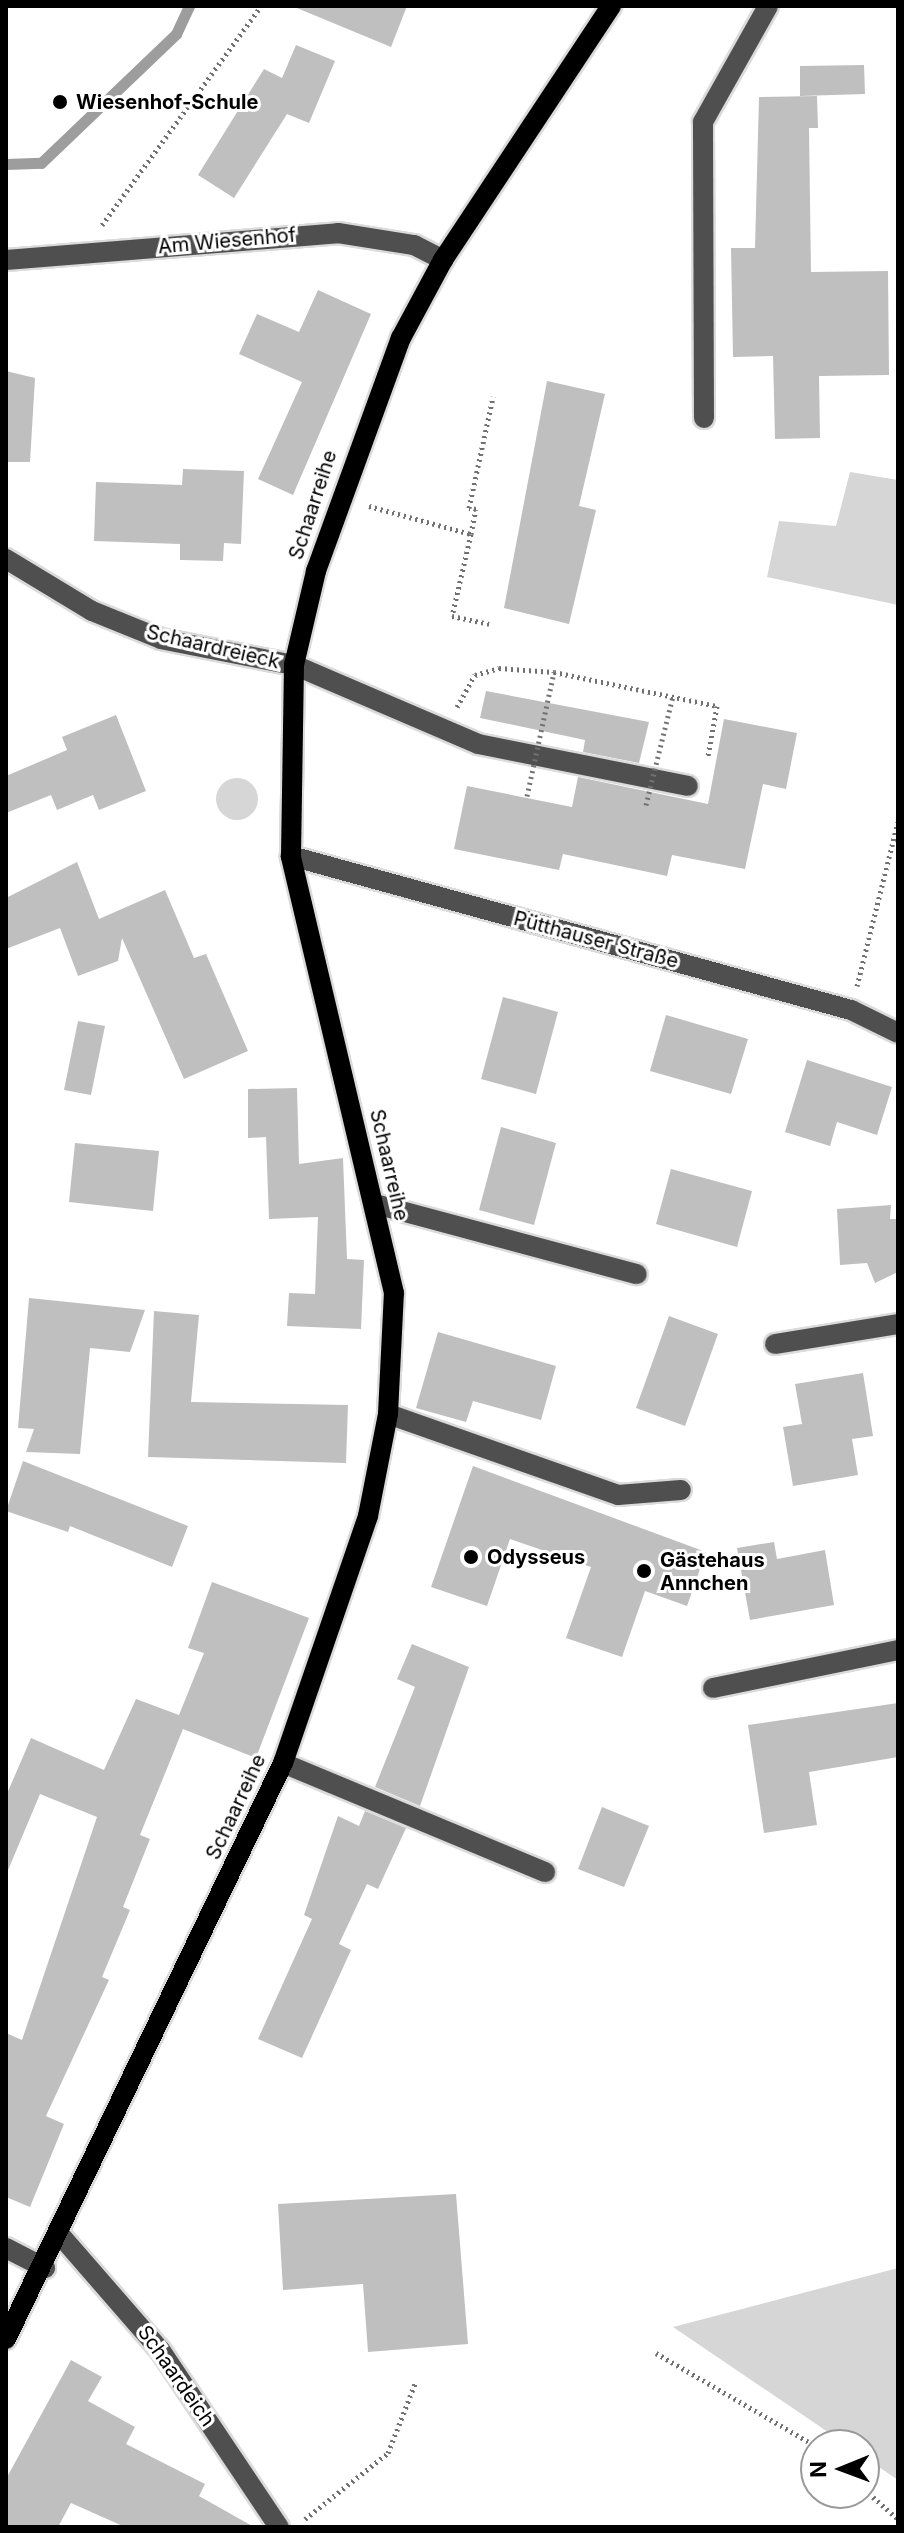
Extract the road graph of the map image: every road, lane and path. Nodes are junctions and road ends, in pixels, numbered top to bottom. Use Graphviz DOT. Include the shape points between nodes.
graph roads {
  1 [pos="261,6"];
  2 [pos="611,6"];
  3 [pos="768,6"];
  4 [pos="80,254"];
  5 [pos="6,260"];
  6 [pos="443,260"];
  7 [pos="493,397"];
  8 [pos="704,418"];
  9 [pos="341,499"];
  10 [pos="471,534"];
  11 [pos="6,559"];
  12 [pos="489,624"];
  13 [pos="294,665"];
  14 [pos="554,672"];
  15 [pos="673,696"];
  16 [pos="445,729"];
  17 [pos="708,756"];
  18 [pos="688,786"];
  19 [pos="527,796"];
  20 [pos="646,805"];
  21 [pos="898,822"];
  22 [pos="291,856"];
  23 [pos="851,1010"];
  24 [pos="898,1033"];
  25 [pos="375,1204"];
  26 [pos="637,1274"];
  27 [pos="898,1324"];
  28 [pos="775,1344"];
  29 [pos="388,1414"];
  30 [pos="681,1490"];
  31 [pos="898,1650"];
  32 [pos="713,1688"];
  33 [pos="283,1763"];
  34 [pos="545,1872"];
  35 [pos="61,2236"];
  36 [pos="6,2248"];
  37 [pos="45,2268"];
  38 [pos="6,2339"];
  39 [pos="656,2353"];
  40 [pos="416,2381"];
  41 [pos="800,2437"];
  42 [pos="880,2503"];
  43 [pos="898,2519"];
  44 [pos="279,2527"];
  45 [pos="295,2527"];
  1 -- 4 [label="path"];
  2 -- 6 [label="main road, Schaarreihe"];
  3 -- 8 [label="street" via="703,122"];
  4 -- 5 [label="street, Am Wiesenhof"];
  4 -- 6 [label="street, Am Wiesenhof" via="338,233 380,236"];
  6 -- 9 [label="main road, Schaarreihe" via="401,338"];
  7 -- 10 [label="path" via="469,508 476,509"];
  9 -- 10 [label="path"];
  9 -- 13 [label="main road, Schaarreihe"];
  10 -- 12 [label="path" via="452,616"];
  11 -- 13 [label="street, Schaardreieck" via="92,611 161,639"];
  13 -- 16 [label="street, Schaardreieck"];
  13 -- 22 [label="main road, Schaarreihe"];
  14 -- 15 [label="path"];
  14 -- 16 [label="path" via="499,668 475,675"];
  14 -- 19 [label="path, bridge"];
  15 -- 17 [label="path" via="717,706"];
  15 -- 20 [label="path, bridge"];
  16 -- 18 [label="street, Schaardreieck" via="478,744"];
  21 -- 23 [label="path"];
  22 -- 23 [label="street, Pütthauser Straße"];
  22 -- 25 [label="main road, Schaarreihe"];
  23 -- 24 [label="street, Pütthauser Straße"];
  25 -- 26 [label="street"];
  25 -- 29 [label="main road, Schaarreihe" via="394,1293"];
  27 -- 28 [label="street"];
  29 -- 30 [label="street" via="618,1495"];
  29 -- 33 [label="main road, Schaarreihe" via="360,1543"];
  31 -- 32 [label="street"];
  33 -- 34 [label="street"];
  33 -- 35 [label="main road, Schaarreihe"];
  35 -- 37 [label="main road, Schaarreihe"];
  35 -- 44 [label="street, Schaardeich" via="161,2351"];
  36 -- 37 [label="street"];
  37 -- 38 [label="main road, Schaarreihe"];
  39 -- 41 [label="path"];
  40 -- 45 [label="path" via="388,2453"];
  42 -- 43 [label="path"];
}
